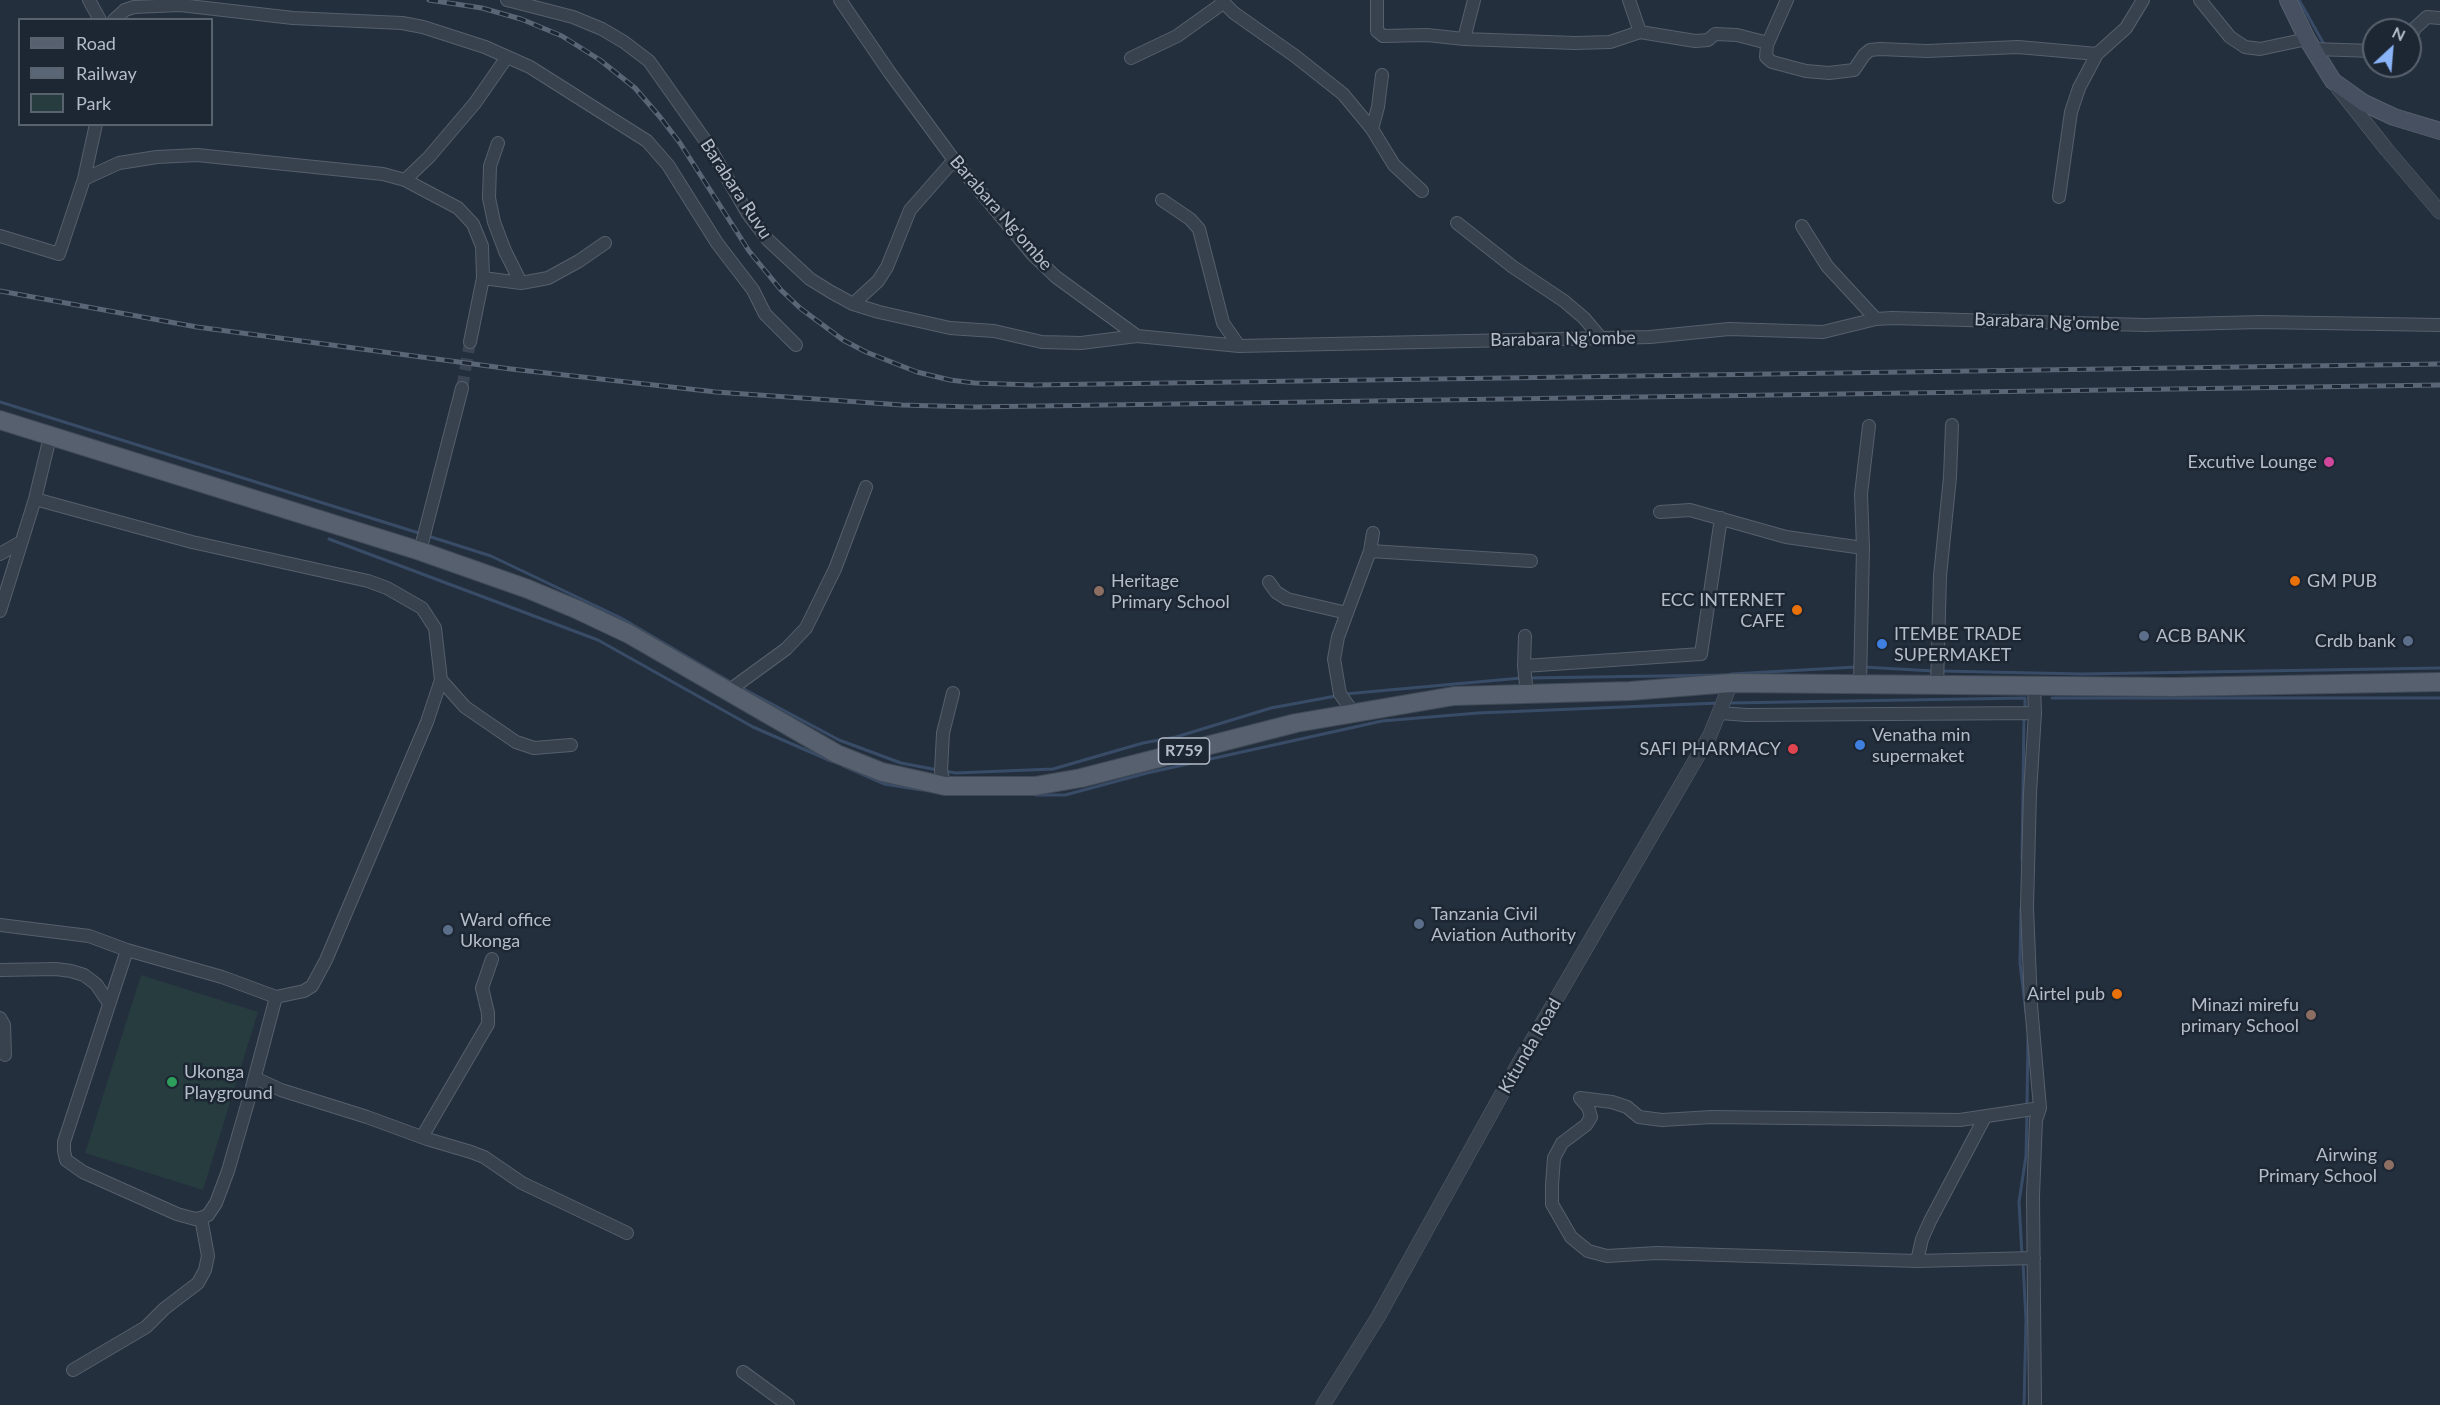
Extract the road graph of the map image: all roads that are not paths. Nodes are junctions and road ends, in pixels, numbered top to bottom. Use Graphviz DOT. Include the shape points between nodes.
graph roads {
  1 [pos="89,0"];
  2 [pos="507,0"];
  3 [pos="544,0"];
  4 [pos="840,0"];
  5 [pos="1377,0"];
  6 [pos="1474,0"];
  7 [pos="1629,0"];
  8 [pos="1787,0"];
  9 [pos="2143,0"];
  10 [pos="2200,0"];
  11 [pos="2288,0"];
  12 [pos="1222,2"];
  13 [pos="561,13"];
  14 [pos="99,18"];
  15 [pos="116,18"];
  16 [pos="2440,18"];
  17 [pos="2422,21"];
  18 [pos="1640,33"];
  19 [pos="1464,39"];
  20 [pos="1768,43"];
  21 [pos="2310,44"];
  22 [pos="2362,50"];
  23 [pos="2097,54"];
  24 [pos="507,57"];
  25 [pos="1131,58"];
  26 [pos="1382,75"];
  27 [pos="2333,81"];
  28 [pos="96,126"];
  29 [pos="1371,129"];
  30 [pos="2440,131"];
  31 [pos="498,144"];
  32 [pos="954,160"];
  33 [pos="84,179"];
  34 [pos="405,180"];
  35 [pos="1422,191"];
  36 [pos="2059,196"];
  37 [pos="1162,200"];
  38 [pos="2440,212"];
  39 [pos="1457,223"];
  40 [pos="1802,226"];
  41 [pos="0,236"];
  42 [pos="605,243"];
  43 [pos="483,278"];
  44 [pos="521,283"];
  45 [pos="853,304"];
  46 [pos="1875,319"];
  47 [pos="2440,325"];
  48 [pos="1137,336"];
  49 [pos="1600,338"];
  50 [pos="470,342"];
  51 [pos="796,345"];
  52 [pos="1239,346"];
  53 [pos="462,388"];
  54 [pos="0,420"];
  55 [pos="1952,425"];
  56 [pos="1869,426"];
  57 [pos="50,437"];
  58 [pos="866,487"];
  59 [pos="35,499"];
  60 [pos="1660,512"];
  61 [pos="1721,518"];
  62 [pos="1373,533"];
  63 [pos="21,542"];
  64 [pos="1863,548"];
  65 [pos="420,551"];
  66 [pos="1370,551"];
  67 [pos="0,554"];
  68 [pos="1531,561"];
  69 [pos="1269,582"];
  70 [pos="0,611"];
  71 [pos="1347,613"];
  72 [pos="1525,636"];
  73 [pos="1524,666"];
  74 [pos="441,680"];
  75 [pos="2440,682"];
  76 [pos="1731,683"];
  77 [pos="1860,684"];
  78 [pos="1937,686"];
  79 [pos="2034,687"];
  80 [pos="727,692"];
  81 [pos="953,693"];
  82 [pos="1527,694"];
  83 [pos="1353,712"];
  84 [pos="1720,713"];
  85 [pos="2035,713"];
  86 [pos="571,745"];
  87 [pos="945,786"];
  88 [pos="0,926"];
  89 [pos="127,950"];
  90 [pos="492,959"];
  91 [pos="0,970"];
  92 [pos="276,997"];
  93 [pos="109,1003"];
  94 [pos="0,1018"];
  95 [pos="5,1055"];
  96 [pos="255,1078"];
  97 [pos="2040,1108"];
  98 [pos="1985,1117"];
  99 [pos="422,1137"];
  100 [pos="201,1218"];
  101 [pos="627,1233"];
  102 [pos="2034,1258"];
  103 [pos="1917,1261"];
  104 [pos="73,1370"];
  105 [pos="743,1372"];
  106 [pos="788,1405"];
  107 [pos="1323,1405"];
  108 [pos="2035,1405"];
  1 -- 14 [label="street"];
  2 -- 13 [label="street, Barabara Ruvu"];
  3 -- 13 [label="street"];
  4 -- 32 [label="street, Barabara Ng'ombe"];
  5 -- 19 [label="street" via="1377,32 1383,36"];
  6 -- 19 [label="street"];
  7 -- 18 [label="street"];
  8 -- 20 [label="street"];
  9 -- 23 [label="street" via="2126,28"];
  10 -- 21 [label="street" via="2230,37 2245,47"];
  11 -- 21 [label="main road"];
  12 -- 25 [label="street" via="1177,36"];
  12 -- 29 [label="street" via="1334,87"];
  13 -- 45 [label="street, Barabara Ruvu" via="602,29 649,61 768,240 810,279"];
  15 -- 24 [label="street" via="134,7 180,4 293,18 402,23"];
  16 -- 17 [label="street" via="2427,17"];
  18 -- 19 [label="street" via="1610,42"];
  18 -- 20 [label="street" via="1695,41 1707,40 1715,34 1737,35"];
  20 -- 23 [label="street" via="1766,57 1772,62 1829,73 1854,70 1870,50 1880,49 2018,47"];
  21 -- 22 [label="street"];
  21 -- 27 [label="main road"];
  23 -- 36 [label="street" via="2074,100"];
  24 -- 34 [label="street" via="476,103"];
  24 -- 51 [label="street" via="530,67 647,141 668,165 717,243 753,290 765,314"];
  26 -- 29 [label="street"];
  27 -- 30 [label="main road" via="2364,103"];
  27 -- 38 [label="street"];
  28 -- 33 [label="street"];
  29 -- 35 [label="street" via="1394,165"];
  31 -- 44 [label="street" via="490,166 489,198 494,222"];
  32 -- 45 [label="street" via="910,210 887,267"];
  32 -- 48 [label="street, Barabara Ng'ombe" via="1045,266"];
  33 -- 34 [label="street" via="119,163 197,155 383,174"];
  33 -- 41 [label="street" via="59,254"];
  34 -- 43 [label="street" via="458,208 473,224 482,246"];
  37 -- 52 [label="street" via="1199,229 1223,323"];
  39 -- 49 [label="street" via="1564,301"];
  40 -- 46 [label="street" via="1827,266"];
  42 -- 44 [label="street" via="548,278"];
  43 -- 44 [label="street"];
  43 -- 50 [label="street"];
  45 -- 48 [label="street, Barabara Ruvu" via="935,325 994,331 1042,342 1081,343"];
  46 -- 47 [label="street, Barabara Ng'ombe" via="2123,325"];
  46 -- 49 [label="street, Barabara Ng'ombe" via="1824,332 1729,329"];
  48 -- 52 [label="street, Barabara Ng'ombe"];
  49 -- 52 [label="street, Barabara Ng'ombe"];
  53 -- 65 [label="street"];
  54 -- 57 [label="main road, R759"];
  55 -- 78 [label="street" via="1940,576"];
  56 -- 64 [label="street" via="1861,494"];
  57 -- 59 [label="street"];
  57 -- 65 [label="main road, R759"];
  58 -- 80 [label="street" via="835,569 806,628 786,649"];
  59 -- 63 [label="street"];
  59 -- 74 [label="street" via="192,542 387,588 422,608 435,628"];
  60 -- 61 [label="street" via="1690,510"];
  61 -- 64 [label="street" via="1786,537"];
  61 -- 73 [label="street" via="1701,654"];
  62 -- 66 [label="street"];
  63 -- 67 [label="street"];
  63 -- 70 [label="street"];
  64 -- 77 [label="street"];
  65 -- 80 [label="main road, R759" via="576,609 628,634"];
  66 -- 68 [label="street"];
  66 -- 71 [label="street"];
  69 -- 71 [label="street" via="1287,599"];
  71 -- 83 [label="street" via="1334,659 1340,694"];
  72 -- 73 [label="street"];
  73 -- 82 [label="street"];
  74 -- 86 [label="street" via="465,707 516,742 534,748"];
  74 -- 92 [label="street" via="427,722 326,960 312,986 293,995"];
  75 -- 79 [label="main road, R759"];
  76 -- 77 [label="main road, R759"];
  76 -- 82 [label="main road, R759"];
  76 -- 84 [label="street, Kitunda Road"];
  77 -- 78 [label="main road, R759"];
  78 -- 79 [label="main road, R759"];
  79 -- 85 [label="street"];
  80 -- 87 [label="main road, R759" via="837,754 882,772"];
  81 -- 87 [label="street" via="943,733 941,771"];
  82 -- 83 [label="main road, R759" via="1454,696"];
  83 -- 87 [label="main road, R759" via="1058,782 1035,786"];
  84 -- 85 [label="street"];
  84 -- 107 [label="street, Kitunda Road" via="1378,1317"];
  85 -- 97 [label="street" via="2027,907"];
  88 -- 89 [label="street" via="89,936"];
  89 -- 92 [label="street"];
  89 -- 93 [label="street"];
  90 -- 99 [label="street" via="482,988 488,1024"];
  91 -- 93 [label="street" via="71,971 96,984"];
  92 -- 96 [label="street"];
  93 -- 100 [label="street" via="64,1142 66,1160 83,1172 177,1214"];
  94 -- 95 [label="street" via="4,1025"];
  96 -- 99 [label="street"];
  96 -- 100 [label="street" via="216,1203"];
  97 -- 98 [label="street"];
  97 -- 102 [label="street" via="2036,1120"];
  98 -- 103 [label="street" via="1930,1221"];
  98 -- 103 [label="street" via="1662,1120 1639,1117 1612,1102 1580,1098 1591,1117 1562,1143 1554,1158 1552,1204 1571,1237 1588,1251 1607,1256 1657,1253"];
  99 -- 101 [label="street" via="484,1157 522,1183"];
  100 -- 104 [label="street" via="208,1256 198,1283 146,1327"];
  102 -- 103 [label="street"];
  102 -- 108 [label="street"];
  105 -- 106 [label="street"];
}
